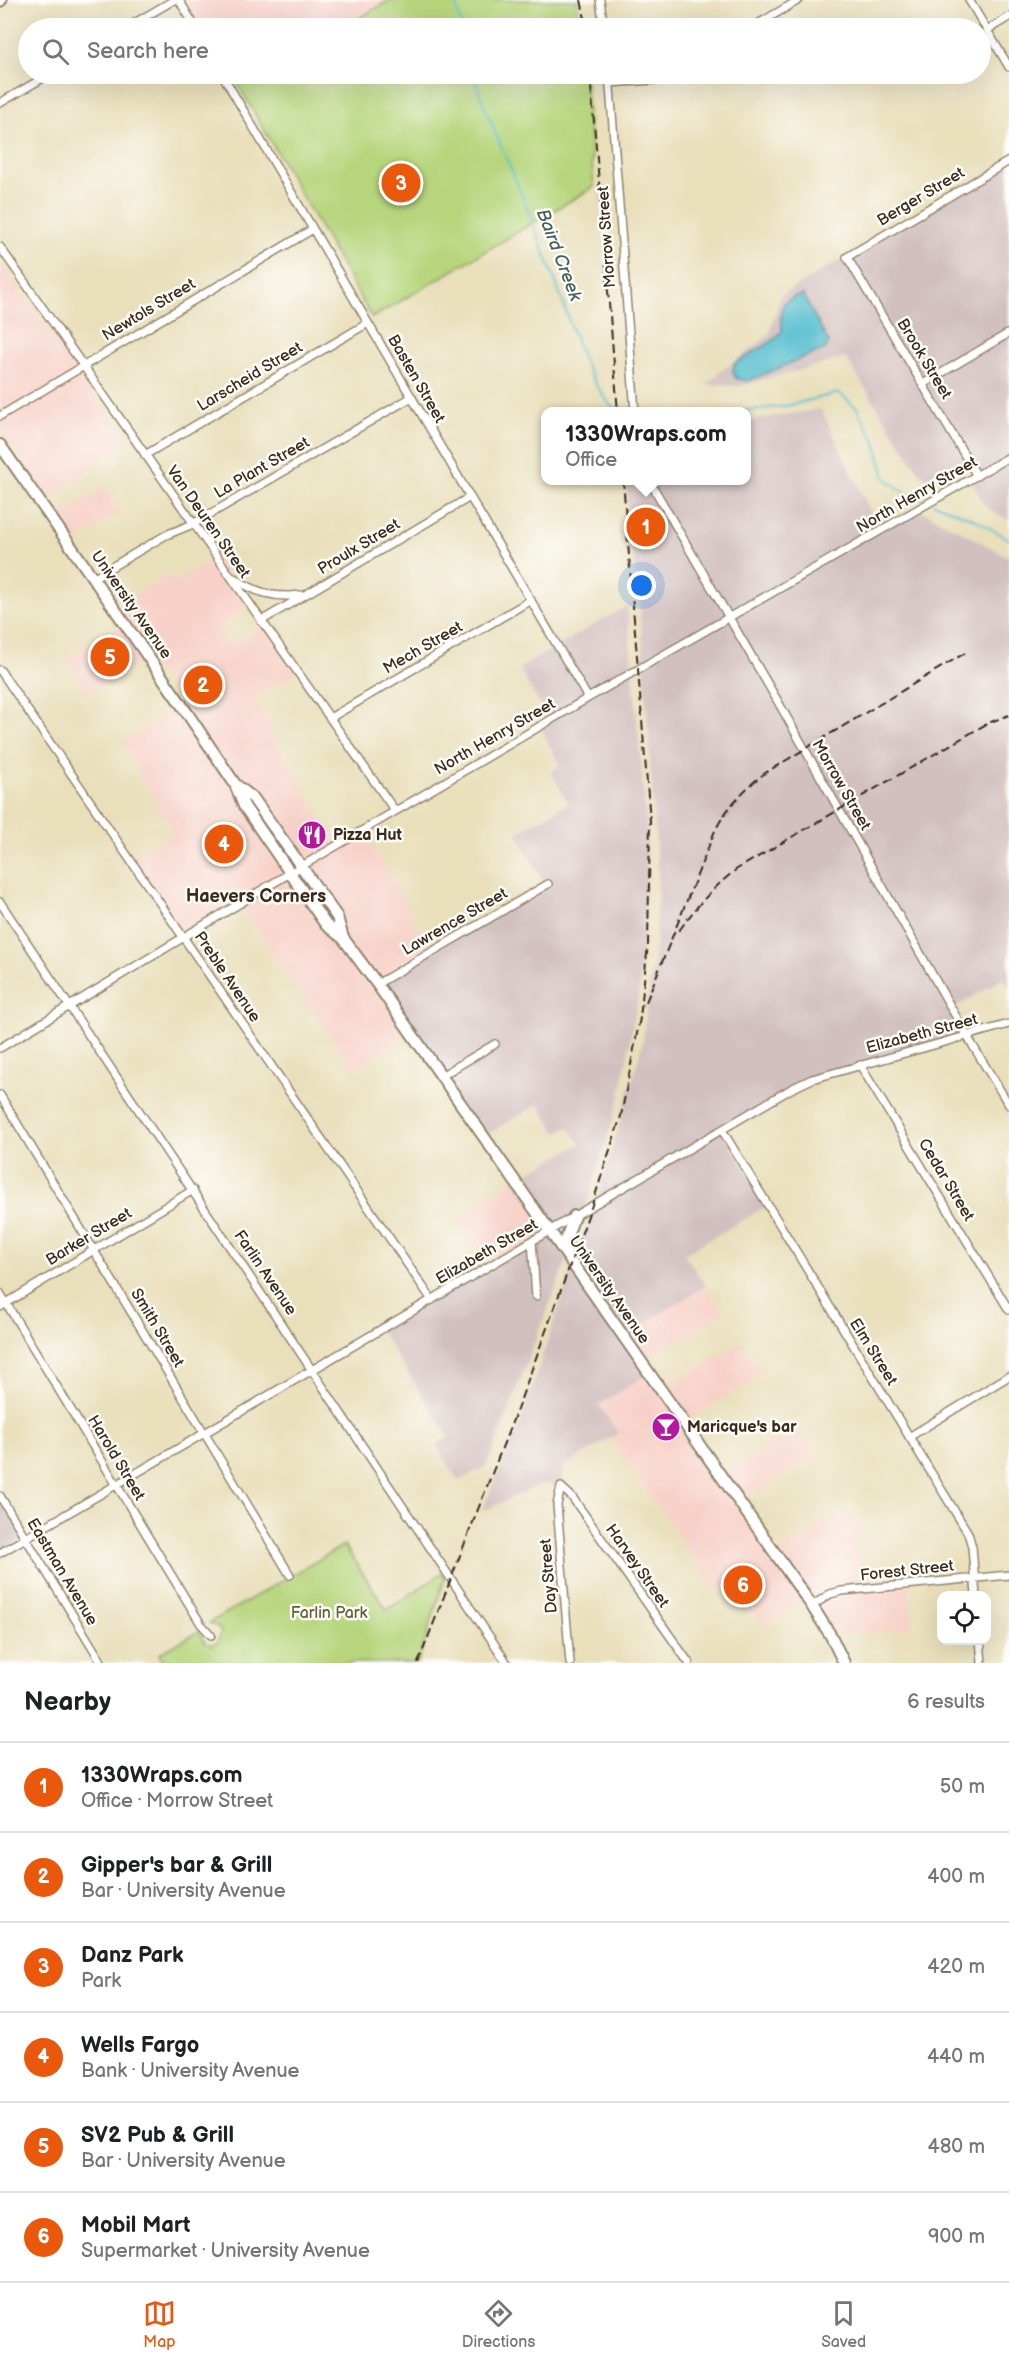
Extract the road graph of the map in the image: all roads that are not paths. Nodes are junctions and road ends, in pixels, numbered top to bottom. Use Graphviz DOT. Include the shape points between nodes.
graph roads {
  1 [pos="174,0"];
  2 [pos="179,0"];
  3 [pos="600,0"];
  4 [pos="799,0"];
  5 [pos="969,0"];
  6 [pos="1009,17"];
  7 [pos="143,18"];
  8 [pos="190,18"];
  9 [pos="603,18"];
  10 [pos="768,18"];
  11 [pos="980,18"];
  12 [pos="991,28"];
  13 [pos="991,37"];
  14 [pos="1009,67"];
  15 [pos="33,84"];
  16 [pos="228,84"];
  17 [pos="609,84"];
  18 [pos="0,103"];
  19 [pos="1009,161"];
  20 [pos="313,229"];
  21 [pos="0,248"];
  22 [pos="847,257"];
  23 [pos="368,323"];
  24 [pos="1009,333"];
  25 [pos="82,365"];
  26 [pos="923,384"];
  27 [pos="412,397"];
  28 [pos="635,407"];
  29 [pos="0,416"];
  30 [pos="0,445"];
  31 [pos="145,455"];
  32 [pos="1009,457"];
  33 [pos="977,476"];
  34 [pos="652,485"];
  35 [pos="470,497"];
  36 [pos="193,524"];
  37 [pos="227,572"];
  38 [pos="93,578"];
  39 [pos="311,591"];
  40 [pos="531,600"];
  41 [pos="729,617"];
  42 [pos="261,621"];
  43 [pos="0,670"];
  44 [pos="588,698"];
  45 [pos="330,718"];
  46 [pos="235,784"];
  47 [pos="395,811"];
  48 [pos="301,866"];
  49 [pos="290,873"];
  50 [pos="548,884"];
  51 [pos="0,902"];
  52 [pos="183,937"];
  53 [pos="343,938"];
  54 [pos="377,984"];
  55 [pos="70,1006"];
  56 [pos="1009,1024"];
  57 [pos="967,1036"];
  58 [pos="495,1044"];
  59 [pos="0,1048"];
  60 [pos="860,1065"];
  61 [pos="441,1076"];
  62 [pos="0,1095"];
  63 [pos="1009,1105"];
  64 [pos="722,1130"];
  65 [pos="193,1190"];
  66 [pos="574,1216"];
  67 [pos="549,1231"];
  68 [pos="532,1241"];
  69 [pos="94,1250"];
  70 [pos="568,1257"];
  71 [pos="0,1293"];
  72 [pos="536,1296"];
  73 [pos="432,1300"];
  74 [pos="3,1305"];
  75 [pos="1009,1310"];
  76 [pos="313,1370"];
  77 [pos="1009,1376"];
  78 [pos="205,1433"];
  79 [pos="909,1437"];
  80 [pos="117,1485"];
  81 [pos="561,1487"];
  82 [pos="0,1496"];
  83 [pos="25,1538"];
  84 [pos="0,1553"];
  85 [pos="290,1575"];
  86 [pos="1009,1575"];
  87 [pos="974,1578"];
  88 [pos="975,1591"];
  89 [pos="812,1606"];
  90 [pos="211,1635"];
  91 [pos="980,1645"];
  92 [pos="508,1662"];
  93 [pos="102,1663"];
  94 [pos="570,1663"];
  95 [pos="689,1663"];
  96 [pos="844,1663"];
  97 [pos="982,1663"];
  1 -- 7 [label="street"];
  2 -- 8 [label="street"];
  3 -- 9 [label="street"];
  4 -- 10 [label="street"];
  5 -- 11 [label="street"];
  6 -- 12 [label="street"];
  13 -- 14 [label="street"];
  15 -- 18 [label="street"];
  16 -- 20 [label="street, Basten Street"];
  17 -- 28 [label="street, Morrow Street"];
  19 -- 22 [label="street, Berger Street"];
  20 -- 23 [label="street, Basten Street"];
  20 -- 25 [label="street, Newtols Street"];
  21 -- 25 [label="street, Van Deuren Street"];
  22 -- 26 [label="street, Brook Street"];
  23 -- 27 [label="street, Basten Street"];
  23 -- 31 [label="street, Larscheid Street"];
  24 -- 26 [label="street"];
  25 -- 29 [label="street, Newtols Street"];
  25 -- 31 [label="street, Van Deuren Street"];
  26 -- 33 [label="street, Brook Street"];
  27 -- 35 [label="street, Basten Street"];
  27 -- 36 [label="street, La Plant Street"];
  30 -- 38 [label="main road, University Avenue"];
  31 -- 36 [label="street, Van Deuren Street"];
  32 -- 33 [label="street, North Henry Street"];
  33 -- 41 [label="street, North Henry Street"];
  34 -- 41 [label="street, Morrow Street"];
  35 -- 39 [label="street, Proulx Street"];
  35 -- 40 [label="street, Basten Street"];
  36 -- 37 [label="street, Van Deuren Street"];
  36 -- 38 [label="street, La Plant Street" via="166,535"];
  37 -- 39 [label="street" via="246,586 270,595 292,596"];
  37 -- 42 [label="street, Van Deuren Street"];
  38 -- 46 [label="main road, University Avenue"];
  39 -- 42 [label="street, Proulx Street"];
  40 -- 44 [label="street, Basten Street"];
  40 -- 45 [label="street, Mech Street"];
  41 -- 44 [label="street, North Henry Street"];
  41 -- 57 [label="street, Morrow Street"];
  42 -- 45 [label="street, Van Deuren Street"];
  43 -- 52 [label="street, Preble Avenue"];
  44 -- 47 [label="street, North Henry Street"];
  45 -- 47 [label="street, Van Deuren Street"];
  46 -- 48 [label="main road, University Avenue" via="253,798"];
  46 -- 49 [label="main road, University Avenue" via="244,806"];
  47 -- 48 [label="street, North Henry Street"];
  48 -- 49 [label="street, North Henry Street"];
  48 -- 53 [label="main road, University Avenue" via="337,917"];
  49 -- 52 [label="street, North Henry Street"];
  49 -- 53 [label="main road, University Avenue" via="326,925"];
  50 -- 54 [label="street, Lawrence Street"];
  51 -- 55 [label="street, Farlin Avenue"];
  52 -- 55 [label="street, North Henry Street"];
  52 -- 73 [label="street, Preble Avenue"];
  53 -- 54 [label="main road, University Avenue"];
  54 -- 61 [label="main road, University Avenue"];
  55 -- 59 [label="street, North Henry Street"];
  55 -- 65 [label="street, Farlin Avenue"];
  56 -- 57 [label="street, Elizabeth Street"];
  57 -- 60 [label="street, Elizabeth Street"];
  57 -- 63 [label="street, Morrow Street"];
  58 -- 61 [label="street"];
  60 -- 64 [label="street, Elizabeth Street" via="812,1079"];
  60 -- 75 [label="street, Cedar Street"];
  61 -- 67 [label="main road, University Avenue"];
  62 -- 69 [label="street, Smith Street"];
  64 -- 66 [label="street, Elizabeth Street"];
  64 -- 79 [label="street, Elm Street"];
  65 -- 69 [label="street, Barker Street"];
  65 -- 76 [label="street, Farlin Avenue"];
  66 -- 67 [label="street, Elizabeth Street"];
  66 -- 70 [label="main road" via="566,1239"];
  67 -- 68 [label="street, Elizabeth Street"];
  67 -- 70 [label="main road, University Avenue"];
  68 -- 72 [label="street"];
  68 -- 73 [label="street, Elizabeth Street"];
  69 -- 74 [label="street, Barker Street"];
  69 -- 78 [label="street, Smith Street"];
  70 -- 89 [label="main road, University Avenue"];
  71 -- 74 [label="street, Harold Street"];
  73 -- 76 [label="street, Elizabeth Street"];
  74 -- 80 [label="street, Harold Street"];
  76 -- 78 [label="street, Elizabeth Street"];
  76 -- 92 [label="street, Farlin Avenue"];
  77 -- 79 [label="street"];
  78 -- 80 [label="street, Elizabeth Street"];
  78 -- 85 [label="street, Smith Street"];
  79 -- 87 [label="street, Elm Street" via="968,1533"];
  80 -- 83 [label="street, Elizabeth Street"];
  80 -- 90 [label="street, Harold Street"];
  81 -- 94 [label="street, Day Street" via="557,1505"];
  81 -- 95 [label="street, Harvey Street" via="572,1497"];
  82 -- 83 [label="street, Eastman Avenue"];
  83 -- 84 [label="street, Elizabeth Street"];
  83 -- 93 [label="street, Eastman Avenue"];
  86 -- 87 [label="street, Forest Street"];
  87 -- 88 [label="street, Elm Street"];
  87 -- 89 [label="street, Forest Street" via="842,1591"];
  89 -- 96 [label="main road, University Avenue"];
  91 -- 97 [label="street"];
}
